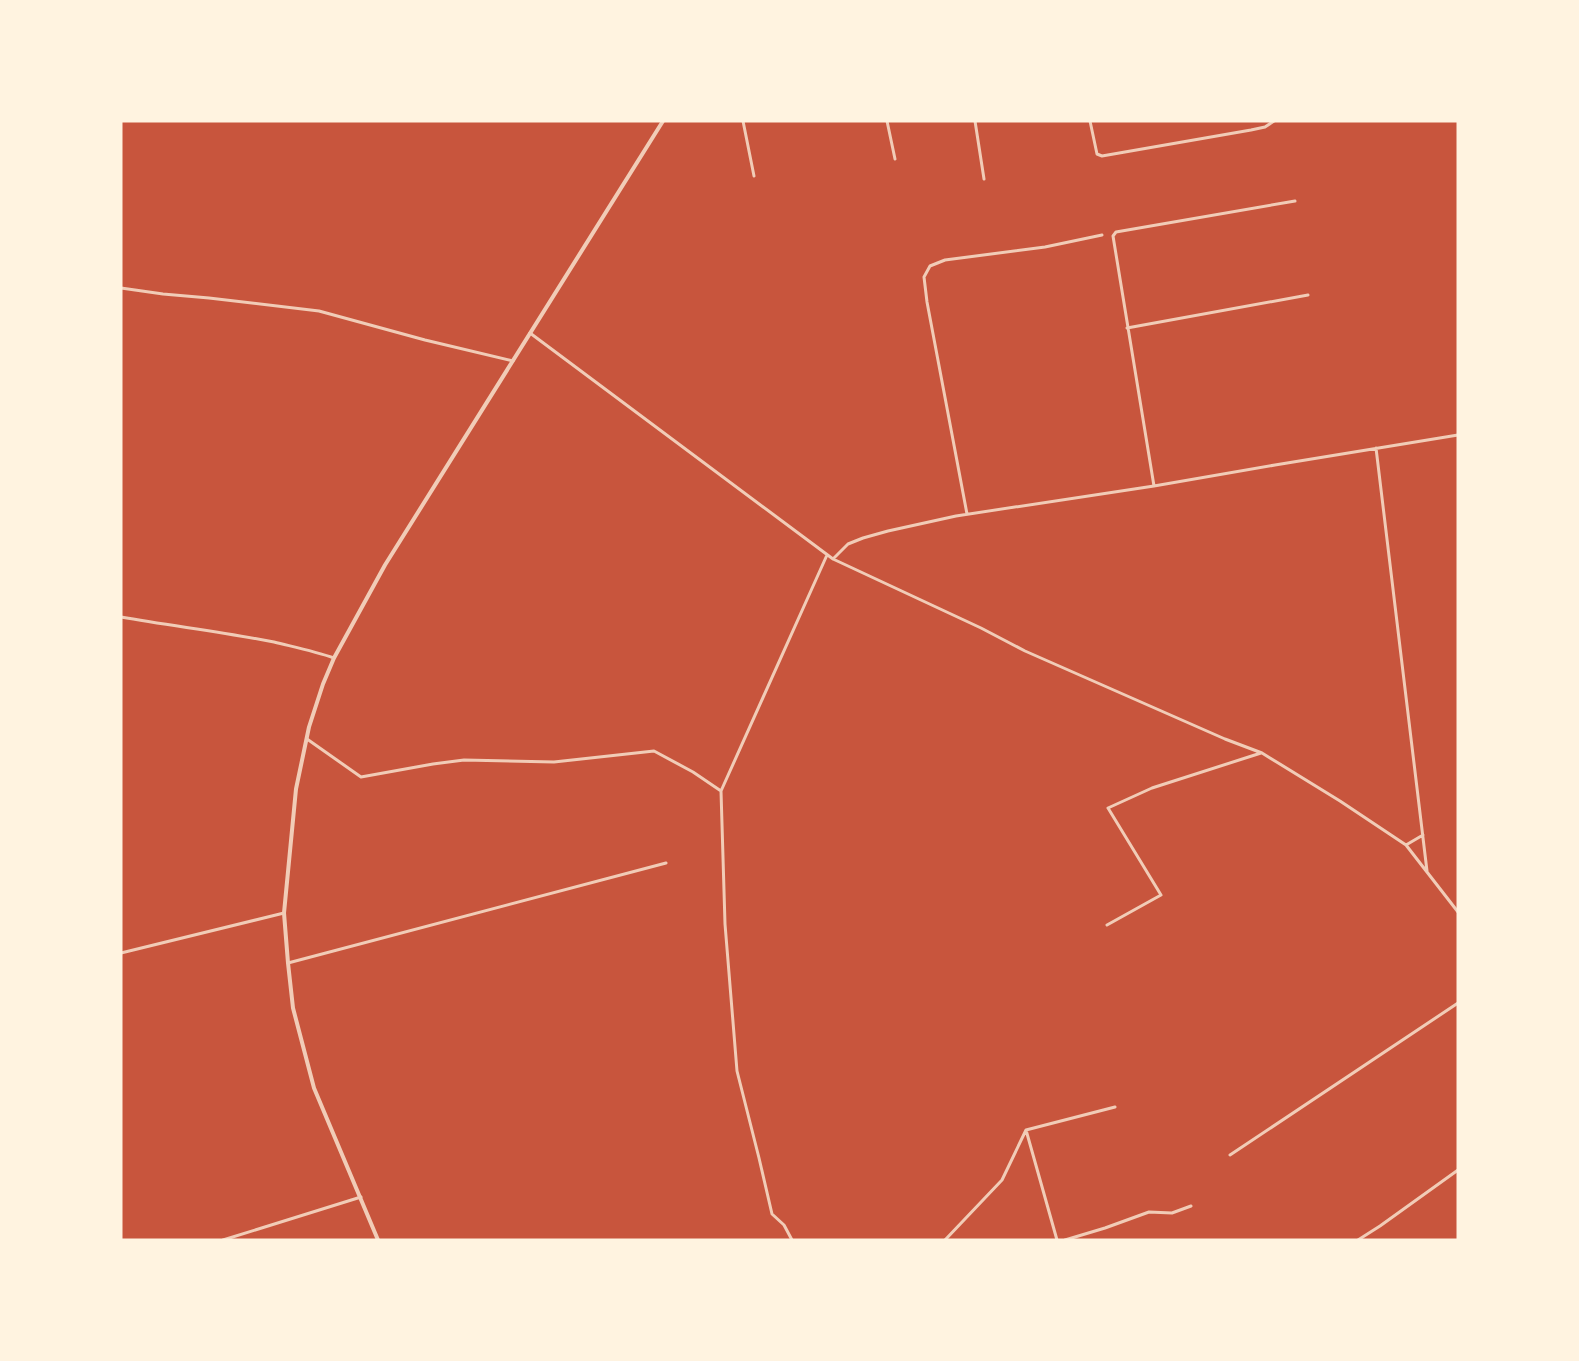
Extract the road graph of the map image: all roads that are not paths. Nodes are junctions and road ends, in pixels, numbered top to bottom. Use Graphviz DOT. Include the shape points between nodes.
graph roads {
  1 [pos="662,121"];
  2 [pos="743,121"];
  3 [pos="887,121"];
  4 [pos="975,121"];
  5 [pos="1090,121"];
  6 [pos="1274,121"];
  7 [pos="895,159"];
  8 [pos="754,176"];
  9 [pos="984,179"];
  10 [pos="1296,201"];
  11 [pos="1102,235"];
  12 [pos="121,288"];
  13 [pos="1308,295"];
  14 [pos="1128,328"];
  15 [pos="529,333"];
  16 [pos="512,361"];
  17 [pos="1458,435"];
  18 [pos="1376,448"];
  19 [pos="1154,486"];
  20 [pos="967,514"];
  21 [pos="827,555"];
  22 [pos="833,559"];
  23 [pos="121,617"];
  24 [pos="334,658"];
  25 [pos="307,739"];
  26 [pos="1262,753"];
  27 [pos="721,791"];
  28 [pos="1423,835"];
  29 [pos="1406,845"];
  30 [pos="666,863"];
  31 [pos="1428,871"];
  32 [pos="1458,912"];
  33 [pos="284,913"];
  34 [pos="1107,925"];
  35 [pos="121,953"];
  36 [pos="288,963"];
  37 [pos="1458,1003"];
  38 [pos="1115,1107"];
  39 [pos="1026,1130"];
  40 [pos="1230,1155"];
  41 [pos="1458,1170"];
  42 [pos="361,1197"];
  43 [pos="1191,1206"];
  44 [pos="223,1240"];
  45 [pos="378,1240"];
  46 [pos="792,1240"];
  47 [pos="944,1240"];
  48 [pos="1057,1240"];
  49 [pos="1065,1240"];
  50 [pos="1358,1240"];
  1 -- 15 [label="street"];
  2 -- 8 [label="street"];
  3 -- 7 [label="street"];
  4 -- 9 [label="street"];
  5 -- 6 [label="street" via="1097,154 1102,156 1251,130"];
  10 -- 14 [label="street" via="1116,232 1113,242"];
  11 -- 20 [label="street" via="1045,247 945,260 930,266 924,277"];
  12 -- 16 [label="street" via="319,311"];
  13 -- 14 [label="street"];
  14 -- 19 [label="street"];
  15 -- 16 [label="street"];
  15 -- 21 [label="street"];
  16 -- 24 [label="street" via="385,565"];
  17 -- 18 [label="street"];
  18 -- 19 [label="street"];
  18 -- 28 [label="street"];
  19 -- 20 [label="street"];
  20 -- 22 [label="street" via="862,538 848,544"];
  21 -- 22 [label="street"];
  21 -- 27 [label="street"];
  22 -- 26 [label="street" via="1025,652"];
  23 -- 24 [label="street" via="222,632 315,651"];
  24 -- 25 [label="street"];
  25 -- 27 [label="street" via="361,777 464,760 554,762 654,750"];
  25 -- 33 [label="street" via="296,789"];
  26 -- 29 [label="street"];
  26 -- 34 [label="street" via="1152,788 1108,808 1161,895"];
  27 -- 46 [label="street" via="725,924 737,1072 772,1214 784,1225"];
  28 -- 29 [label="street"];
  28 -- 31 [label="street"];
  29 -- 31 [label="street"];
  30 -- 36 [label="street"];
  31 -- 32 [label="street"];
  33 -- 35 [label="street"];
  33 -- 36 [label="street"];
  36 -- 42 [label="street" via="294,1008 314,1088"];
  37 -- 40 [label="street"];
  38 -- 39 [label="street"];
  39 -- 47 [label="street" via="1002,1180"];
  39 -- 48 [label="street"];
  41 -- 50 [label="street"];
  42 -- 44 [label="street"];
  42 -- 45 [label="street"];
  43 -- 49 [label="street" via="1172,1213 1150,1212"];
}
